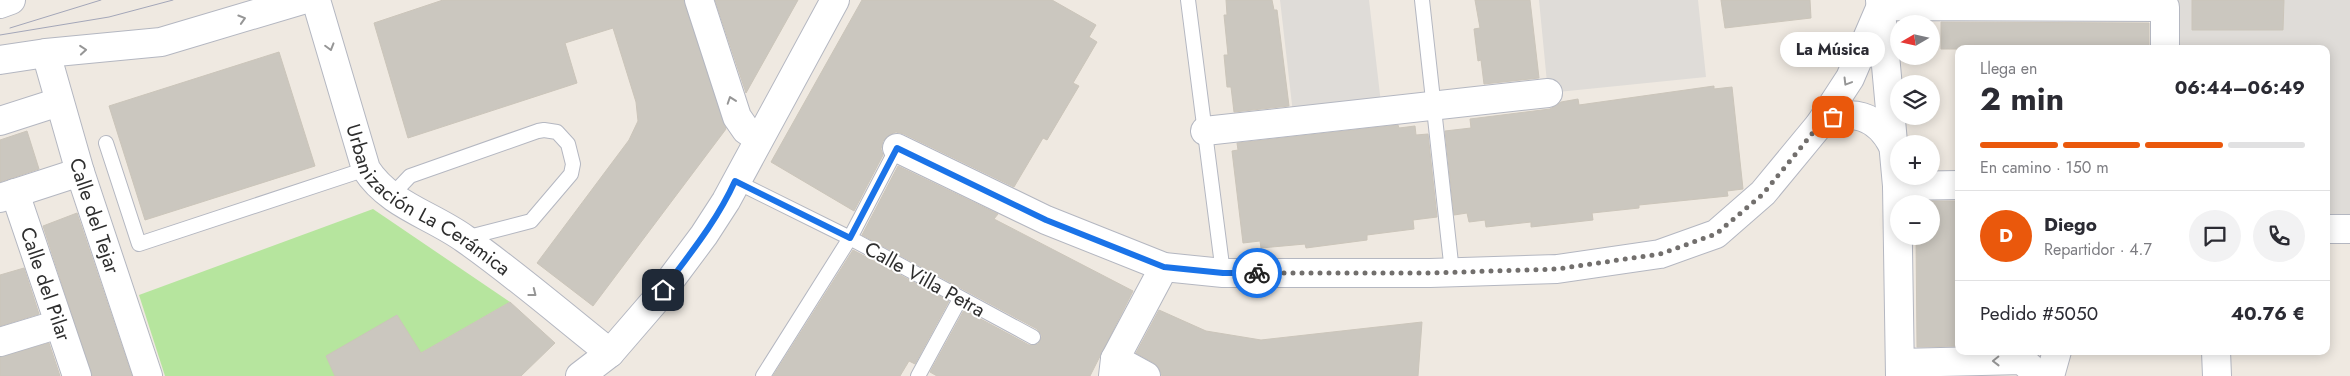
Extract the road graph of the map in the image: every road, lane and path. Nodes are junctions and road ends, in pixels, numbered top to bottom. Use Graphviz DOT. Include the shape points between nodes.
graph roads {
  1 [pos="12,0"];
  2 [pos="302,0"];
  3 [pos="316,0"];
  4 [pos="699,0"];
  5 [pos="835,0"];
  6 [pos="1188,0"];
  7 [pos="1422,0"];
  8 [pos="1880,3"];
  9 [pos="0,4"];
  10 [pos="2165,45"];
  11 [pos="46,53"];
  12 [pos="0,60"];
  13 [pos="1548,93"];
  14 [pos="59,102"];
  15 [pos="1434,106"];
  16 [pos="0,121"];
  17 [pos="1820,124"];
  18 [pos="1205,131"];
  19 [pos="1892,135"];
  20 [pos="758,139"];
  21 [pos="1890,140"];
  22 [pos="106,143"];
  23 [pos="897,148"];
  24 [pos="366,169"];
  25 [pos="80,172"];
  26 [pos="735,181"];
  27 [pos="1955,185"];
  28 [pos="1897,186"];
  29 [pos="7,196"];
  30 [pos="391,196"];
  31 [pos="2330,229"];
  32 [pos="2350,229"];
  33 [pos="464,238"];
  34 [pos="850,238"];
  35 [pos="1164,267"];
  36 [pos="1452,272"];
  37 [pos="1223,273"];
  38 [pos="960,299"];
  39 [pos="59,324"];
  40 [pos="1033,337"];
  41 [pos="0,342"];
  42 [pos="610,353"];
  43 [pos="2057,355"];
  44 [pos="2216,355"];
  45 [pos="1114,368"];
  46 [pos="1900,369"];
  47 [pos="920,375"];
  48 [pos="77,376"];
  49 [pos="148,376"];
  50 [pos="580,376"];
  51 [pos="763,376"];
  52 [pos="1146,376"];
  53 [pos="2039,376"];
  54 [pos="2050,376"];
  55 [pos="2217,376"];
  1 -- 9 [label="street"];
  11 -- 2 [label="street, one-way" via="161,42"];
  3 -- 24 [label="street, Urbanización La Cerámica, one-way"];
  20 -- 4 [label="street, one-way" via="737,117"];
  5 -- 20 [label="street"];
  6 -- 18 [label="lane"];
  7 -- 15 [label="lane"];
  8 -- 10 [label="street" via="2165,7"];
  8 -- 17 [label="street, one-way" via="1850,78"];
  8 -- 19 [label="street"];
  11 -- 12 [label="street"];
  11 -- 14 [label="street, Calle del Tejar"];
  13 -- 15 [label="street"];
  14 -- 16 [label="street"];
  14 -- 25 [label="street, Calle del Tejar"];
  15 -- 18 [label="street"];
  15 -- 36 [label="lane"];
  17 -- 21 [label="street" via="1848,114 1862,116 1876,123"];
  17 -- 36 [label="street" via="1763,194 1716,234 1660,254 1557,269"];
  18 -- 37 [label="lane"];
  20 -- 26 [label="street"];
  22 -- 24 [label="lane" via="139,244"];
  23 -- 34 [label="lane"];
  23 -- 35 [label="street" via="1046,220"];
  24 -- 30 [label="street, Urbanización La Cerámica" via="376,184"];
  25 -- 29 [label="street"];
  25 -- 49 [label="street, Calle del Tejar"];
  26 -- 34 [label="lane, Calle Villa Petra"];
  26 -- 42 [label="street" via="726,201 682,265"];
  27 -- 28 [label="street"];
  28 -- 46 [label="street"];
  29 -- 39 [label="street, Calle del Pilar"];
  30 -- 33 [label="street, Urbanización La Cerámica"];
  30 -- 33 [label="lane" via="410,176 538,131 551,130 561,136 572,154 571,174 531,221"];
  31 -- 32 [label="street"];
  33 -- 42 [label="street, Urbanización La Cerámica, one-way"];
  34 -- 38 [label="lane, Calle Villa Petra"];
  34 -- 51 [label="lane"];
  35 -- 37 [label="street"];
  35 -- 45 [label="street"];
  36 -- 37 [label="street"];
  38 -- 40 [label="lane, Calle Villa Petra"];
  38 -- 47 [label="lane"];
  39 -- 41 [label="street"];
  39 -- 48 [label="street, Calle del Pilar"];
  42 -- 50 [label="street"];
  43 -- 54 [label="street"];
  44 -- 55 [label="street"];
  45 -- 52 [label="street"];
  53 -- 46 [label="street, one-way" via="2022,360"];
}
